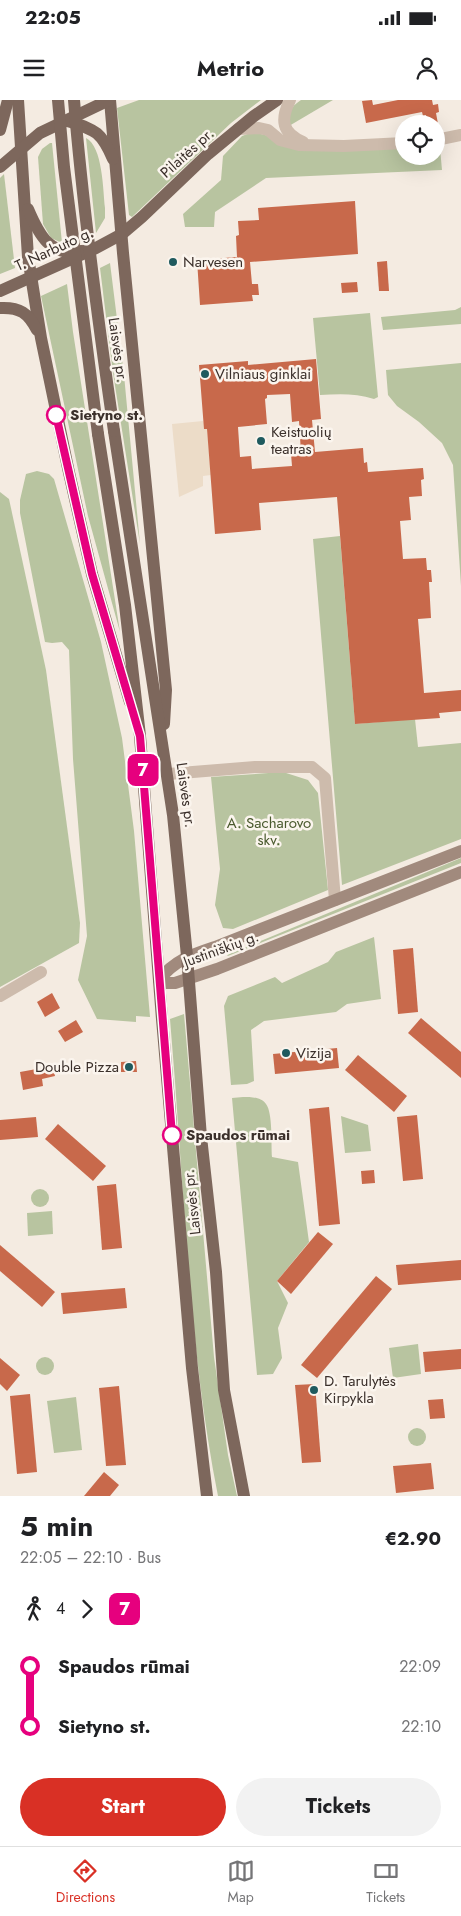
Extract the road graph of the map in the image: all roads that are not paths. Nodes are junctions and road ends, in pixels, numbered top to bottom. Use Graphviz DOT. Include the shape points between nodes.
graph roads {
  1 [pos="8,100"];
  2 [pos="18,100"];
  3 [pos="58,100"];
  4 [pos="74,100"];
  5 [pos="110,100"];
  6 [pos="277,100"];
  7 [pos="290,100"];
  8 [pos="65,120"];
  9 [pos="238,129"];
  10 [pos="0,130"];
  11 [pos="461,135"];
  12 [pos="445,138"];
  13 [pos="395,143"];
  14 [pos="315,146"];
  15 [pos="20,148"];
  16 [pos="0,166"];
  17 [pos="116,166"];
  18 [pos="24,200"];
  19 [pos="122,234"];
  20 [pos="96,248"];
  21 [pos="31,278"];
  22 [pos="0,291"];
  23 [pos="0,308"];
  24 [pos="40,338"];
  25 [pos="140,736"];
  26 [pos="163,749"];
  27 [pos="168,774"];
  28 [pos="461,851"];
  29 [pos="461,872"];
  30 [pos="335,900"];
  31 [pos="187,956"];
  32 [pos="41,972"];
  33 [pos="189,978"];
  34 [pos="159,980"];
  35 [pos="0,996"];
  36 [pos="207,1496"];
  37 [pos="244,1496"];
  1 -- 10 [label="main road"];
  2 -- 15 [label="main road, Laisvės pr."];
  3 -- 25 [label="main road, Laisvės pr., bridge" via="66,186 98,434 125,605"];
  4 -- 26 [label="main road, Laisvės pr., bridge" via="98,321"];
  5 -- 8 [label="main road"];
  5 -- 17 [label="main road"];
  6 -- 9 [label="main road, Pilaitės pr."];
  7 -- 14 [label="street" via="284,116 289,133"];
  8 -- 15 [label="main road"];
  8 -- 17 [label="main road" via="99,134"];
  9 -- 14 [label="street" via="259,128 290,144"];
  9 -- 19 [label="main road, Pilaitės pr."];
  11 -- 12 [label="street"];
  13 -- 14 [label="street"];
  15 -- 16 [label="main road"];
  15 -- 18 [label="main road, Laisvės pr."];
  17 -- 19 [label="main road"];
  18 -- 20 [label="main road" via="49,245 67,253"];
  18 -- 21 [label="main road, Laisvės pr."];
  19 -- 20 [label="main road, T. Narbuto g."];
  19 -- 26 [label="main road" via="166,690"];
  20 -- 21 [label="main road, T. Narbuto g."];
  21 -- 22 [label="main road, T. Narbuto g."];
  21 -- 24 [label="main road, Laisvės pr."];
  23 -- 24 [label="main road" via="17,308 26,314"];
  24 -- 25 [label="main road, Laisvės pr." via="92,574"];
  25 -- 34 [label="main road, Laisvės pr."];
  26 -- 27 [label="main road, Laisvės pr."];
  27 -- 30 [label="street" via="254,766 312,767 325,778"];
  27 -- 31 [label="main road, Laisvės pr."];
  28 -- 30 [label="main road, Justiniškių g."];
  29 -- 33 [label="main road, Justiniškių g."];
  30 -- 31 [label="main road, Justiniškių g."];
  31 -- 33 [label="main road, Laisvės pr."];
  31 -- 34 [label="main road, Justiniškių g."];
  32 -- 35 [label="street"];
  33 -- 34 [label="main road, Justiniškių g." via="175,983"];
  33 -- 37 [label="main road, Laisvės pr." via="224,1390"];
  34 -- 36 [label="main road, Laisvės pr." via="192,1368"];
}
